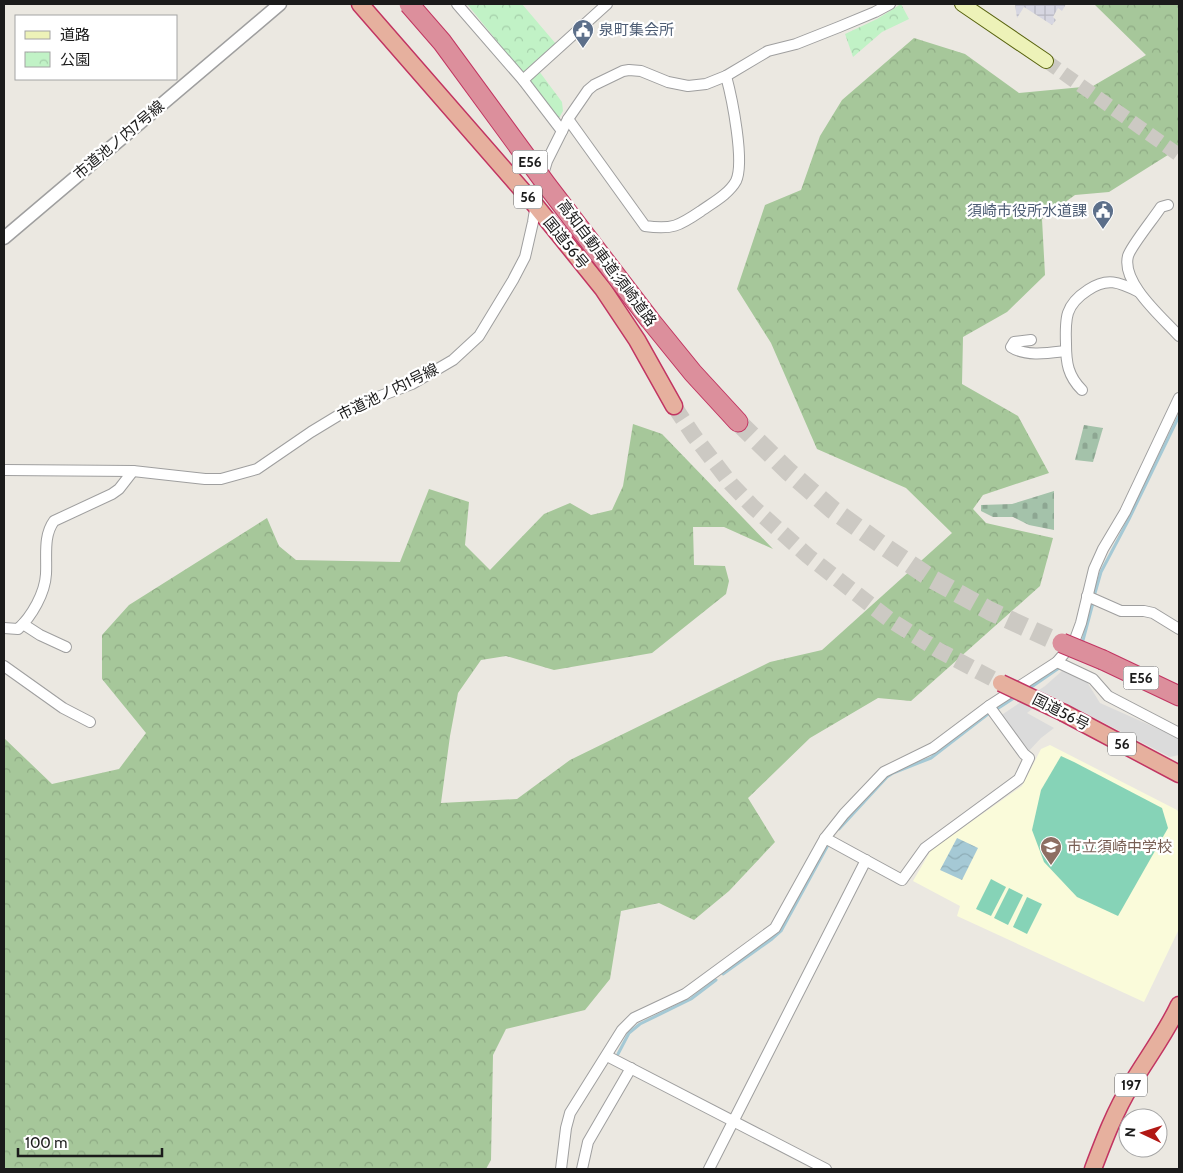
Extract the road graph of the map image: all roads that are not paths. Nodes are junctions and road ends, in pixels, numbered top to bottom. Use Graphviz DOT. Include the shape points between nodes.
graph roads {
  1 [pos="280,4"];
  2 [pos="360,4"];
  3 [pos="409,4"];
  4 [pos="458,4"];
  5 [pos="890,4"];
  6 [pos="962,4"];
  7 [pos="604,5"];
  8 [pos="1046,61"];
  9 [pos="726,76"];
  10 [pos="523,80"];
  11 [pos="568,119"];
  12 [pos="562,131"];
  13 [pos="1168,205"];
  14 [pos="536,206"];
  15 [pos="4,238"];
  16 [pos="1138,292"];
  17 [pos="1179,336"];
  18 [pos="1031,340"];
  19 [pos="1066,351"];
  20 [pos="1082,390"];
  21 [pos="1179,398"];
  22 [pos="674,406"];
  23 [pos="738,422"];
  24 [pos="4,470"];
  25 [pos="133,471"];
  26 [pos="1087,596"];
  27 [pos="23,624"];
  28 [pos="4,628"];
  29 [pos="1179,629"];
  30 [pos="1056,641"];
  31 [pos="66,647"];
  32 [pos="1057,662"];
  33 [pos="4,666"];
  34 [pos="1127,671"];
  35 [pos="998,681"];
  36 [pos="1179,689"];
  37 [pos="1179,696"];
  38 [pos="989,706"];
  39 [pos="90,722"];
  40 [pos="1179,733"];
  41 [pos="1179,774"];
  42 [pos="825,838"];
  43 [pos="866,860"];
  44 [pos="1179,1005"];
  45 [pos="607,1056"];
  46 [pos="631,1068"];
  47 [pos="734,1122"];
  48 [pos="561,1169"];
  49 [pos="582,1169"];
  50 [pos="709,1169"];
  51 [pos="826,1169"];
  52 [pos="1093,1169"];
  1 -- 15 [label="street, 市道池ノ内7号線"];
  2 -- 14 [label="highway, 国道56号 / 56"];
  3 -- 23 [label="highway, 高知自動車道;須崎道路 / E56, bridge" via="442,42 650,320 693,374"];
  4 -- 10 [label="street"];
  5 -- 9 [label="street, 市道池ノ内1号線" via="796,44 768,51"];
  6 -- 8 [label="main road"];
  7 -- 10 [label="street"];
  9 -- 11 [label="street, 市道池ノ内1号線" via="706,84 688,86 641,71 623,71 588,90"];
  9 -- 11 [label="street" via="739,164 736,182 682,225 645,226"];
  10 -- 12 [label="street"];
  11 -- 12 [label="street, 市道池ノ内1号線"];
  12 -- 14 [label="street, 市道池ノ内1号線" via="547,161"];
  13 -- 16 [label="street" via="1161,208 1128,258 1131,278"];
  14 -- 22 [label="highway, 国道56号 / 56" via="604,289"];
  14 -- 25 [label="street, 市道池ノ内1号線" via="525,257 513,280 479,336 453,360 412,384 362,402 256,469 242,474 205,479"];
  16 -- 17 [label="street"];
  16 -- 19 [label="street" via="1121,284 1102,282 1078,296 1068,314"];
  18 -- 19 [label="street" via="1014,342 1011,347 1035,353"];
  19 -- 20 [label="street" via="1071,378"];
  21 -- 26 [label="street" via="1125,512 1103,549"];
  24 -- 25 [label="street, 市道池ノ内1号線"];
  25 -- 27 [label="street" via="119,490 54,521 46,547 43,588"];
  26 -- 29 [label="street" via="1121,611 1153,613"];
  26 -- 32 [label="street" via="1074,642"];
  27 -- 28 [label="street" via="18,629"];
  27 -- 31 [label="street"];
  30 -- 34 [label="highway, E56, bridge"];
  32 -- 38 [label="street"];
  32 -- 40 [label="street" via="1093,679 1108,696"];
  33 -- 39 [label="street" via="63,708"];
  34 -- 36 [label="highway"];
  34 -- 37 [label="highway, E56"];
  35 -- 41 [label="highway, 国道56号 / 56, bridge"];
  38 -- 42 [label="street" via="933,748 884,772"];
  38 -- 43 [label="street" via="1029,758 1019,778 925,848 902,880"];
  42 -- 43 [label="street"];
  42 -- 45 [label="street" via="775,928 685,994 634,1018 622,1030"];
  43 -- 47 [label="street"];
  44 -- 52 [label="highway, 197" via="1127,1092"];
  45 -- 46 [label="street"];
  45 -- 48 [label="street" via="570,1114"];
  46 -- 47 [label="street"];
  46 -- 49 [label="street" via="588,1142"];
  47 -- 50 [label="street"];
  47 -- 51 [label="street"];
}
